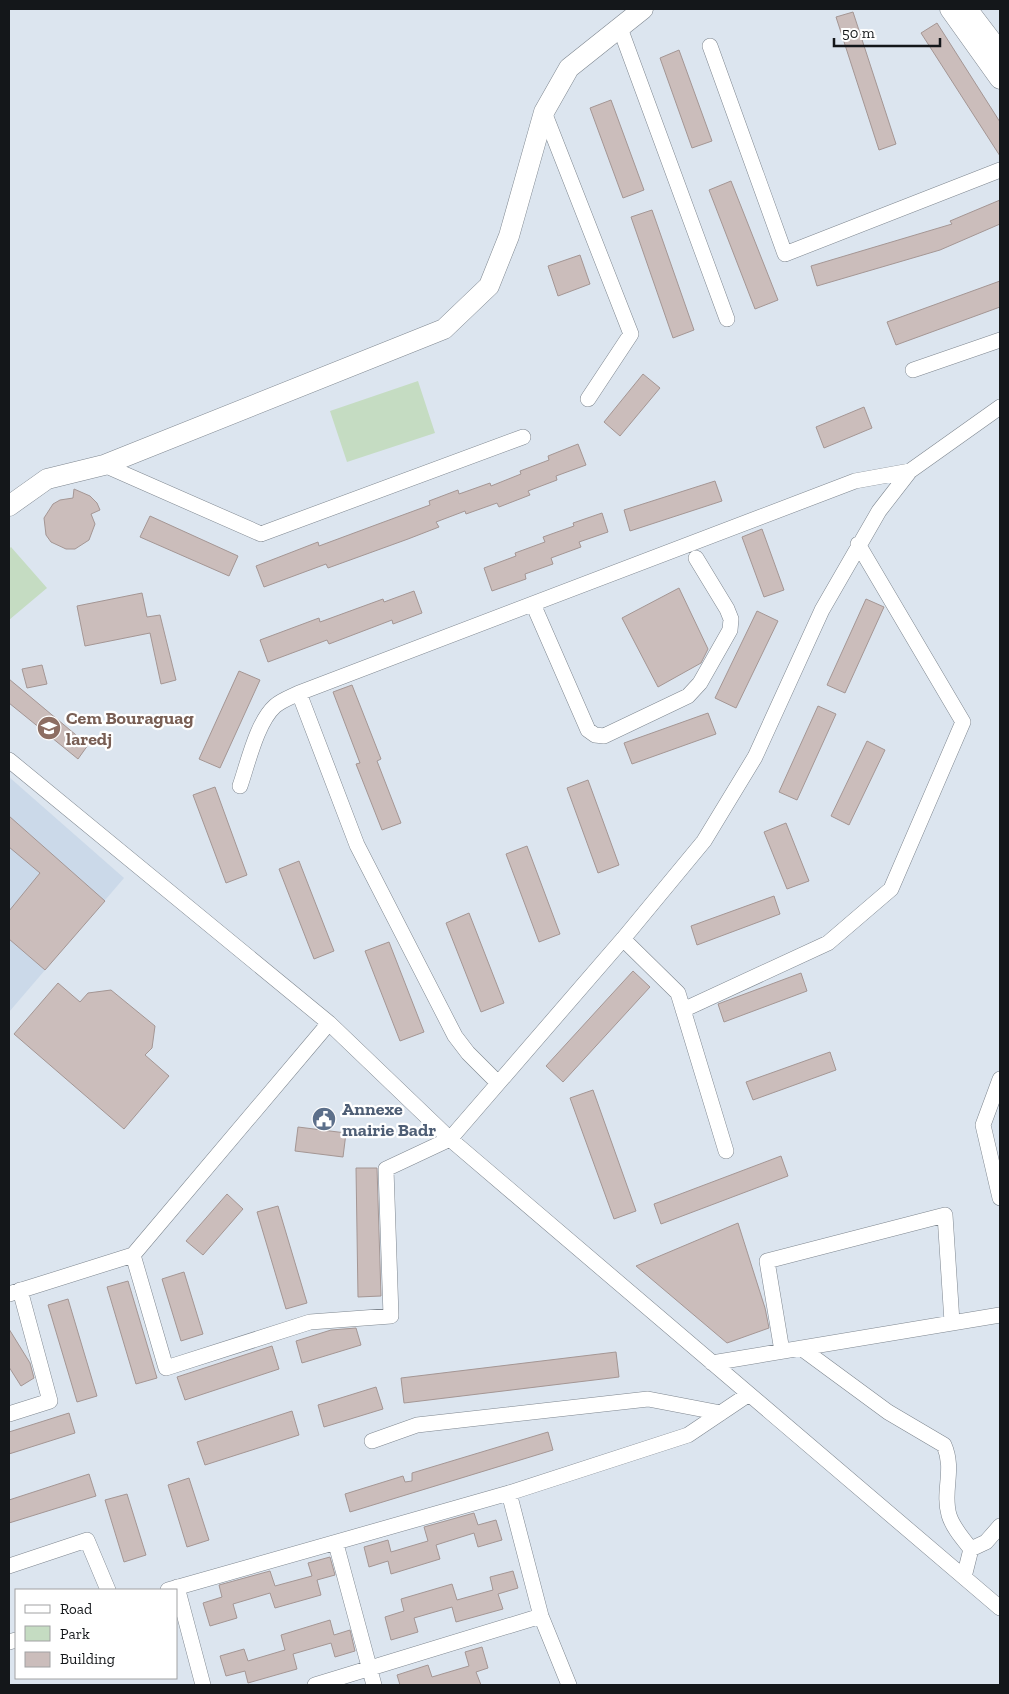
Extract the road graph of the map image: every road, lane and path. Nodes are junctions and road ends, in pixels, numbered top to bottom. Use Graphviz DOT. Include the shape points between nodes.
graph roads {
  1 [pos="950,9"];
  2 [pos="968,9"];
  3 [pos="640,10"];
  4 [pos="620,28"];
  5 [pos="710,46"];
  6 [pos="1000,52"];
  7 [pos="1000,79"];
  8 [pos="544,112"];
  9 [pos="1000,170"];
  10 [pos="727,319"];
  11 [pos="1000,340"];
  12 [pos="913,370"];
  13 [pos="588,399"];
  14 [pos="1000,407"];
  15 [pos="523,437"];
  16 [pos="104,464"];
  17 [pos="910,471"];
  18 [pos="9,506"];
  19 [pos="858,544"];
  20 [pos="696,558"];
  21 [pos="533,604"];
  22 [pos="299,693"];
  23 [pos="9,760"];
  24 [pos="240,786"];
  25 [pos="623,939"];
  26 [pos="683,1010"];
  27 [pos="328,1023"];
  28 [pos="1000,1079"];
  29 [pos="498,1083"];
  30 [pos="450,1139"];
  31 [pos="726,1151"];
  32 [pos="1000,1198"];
  33 [pos="133,1255"];
  34 [pos="14,1292"];
  35 [pos="1000,1315"];
  36 [pos="952,1322"];
  37 [pos="800,1348"];
  38 [pos="782,1351"];
  39 [pos="712,1363"];
  40 [pos="749,1394"];
  41 [pos="721,1413"];
  42 [pos="9,1414"];
  43 [pos="372,1441"];
  44 [pos="509,1493"];
  45 [pos="1000,1526"];
  46 [pos="336,1544"];
  47 [pos="971,1549"];
  48 [pos="9,1566"];
  49 [pos="964,1577"];
  50 [pos="108,1589"];
  51 [pos="172,1589"];
  52 [pos="178,1608"];
  53 [pos="1000,1608"];
  54 [pos="542,1616"];
  55 [pos="369,1669"];
  56 [pos="564,1684"];
  57 [pos="202,1685"];
  58 [pos="316,1685"];
  59 [pos="374,1685"];
  1 -- 7 [label="main road"];
  2 -- 6 [label="main road"];
  3 -- 4 [label="main road"];
  4 -- 8 [label="main road" via="569,68"];
  4 -- 10 [label="street"];
  5 -- 9 [label="street" via="785,254"];
  8 -- 13 [label="street" via="631,334"];
  8 -- 16 [label="main road" via="509,236 488,286 444,329"];
  11 -- 12 [label="street"];
  14 -- 17 [label="street"];
  15 -- 16 [label="street" via="262,534"];
  16 -- 18 [label="main road" via="47,479"];
  17 -- 19 [label="street"];
  17 -- 21 [label="street" via="855,481"];
  19 -- 25 [label="street" via="822,610 755,757 735,793 704,841"];
  19 -- 26 [label="street" via="963,722 891,888 828,943"];
  20 -- 21 [label="street" via="727,609 731,619 730,630 700,683 688,696 604,736 588,730"];
  21 -- 22 [label="street"];
  22 -- 24 [label="street" via="270,712 257,737"];
  22 -- 29 [label="street" via="349,827 372,876 455,1036"];
  23 -- 27 [label="street"];
  25 -- 26 [label="street" via="678,993"];
  25 -- 29 [label="street"];
  26 -- 31 [label="street"];
  27 -- 30 [label="street"];
  27 -- 33 [label="street"];
  28 -- 32 [label="street" via="983,1125"];
  29 -- 30 [label="street"];
  30 -- 33 [label="street" via="386,1169 390,1316 310,1322 166,1368"];
  30 -- 39 [label="street"];
  33 -- 34 [label="street"];
  34 -- 42 [label="street" via="50,1402"];
  35 -- 36 [label="street"];
  36 -- 37 [label="street"];
  36 -- 38 [label="street" via="945,1216 767,1261"];
  37 -- 38 [label="street"];
  37 -- 47 [label="street" via="888,1412 944,1445 950,1468 949,1515"];
  38 -- 39 [label="street"];
  39 -- 40 [label="street"];
  40 -- 41 [label="street"];
  40 -- 49 [label="street"];
  41 -- 43 [label="street" via="648,1399 417,1425"];
  41 -- 44 [label="street" via="688,1435"];
  44 -- 46 [label="street"];
  44 -- 54 [label="street"];
  45 -- 47 [label="street" via="986,1542"];
  46 -- 51 [label="street"];
  46 -- 55 [label="street"];
  47 -- 49 [label="street"];
  48 -- 50 [label="street" via="87,1540"];
  49 -- 53 [label="street"];
  52 -- 57 [label="street"];
  54 -- 55 [label="street"];
  54 -- 56 [label="street"];
  55 -- 58 [label="street"];
  55 -- 59 [label="street"];
}
